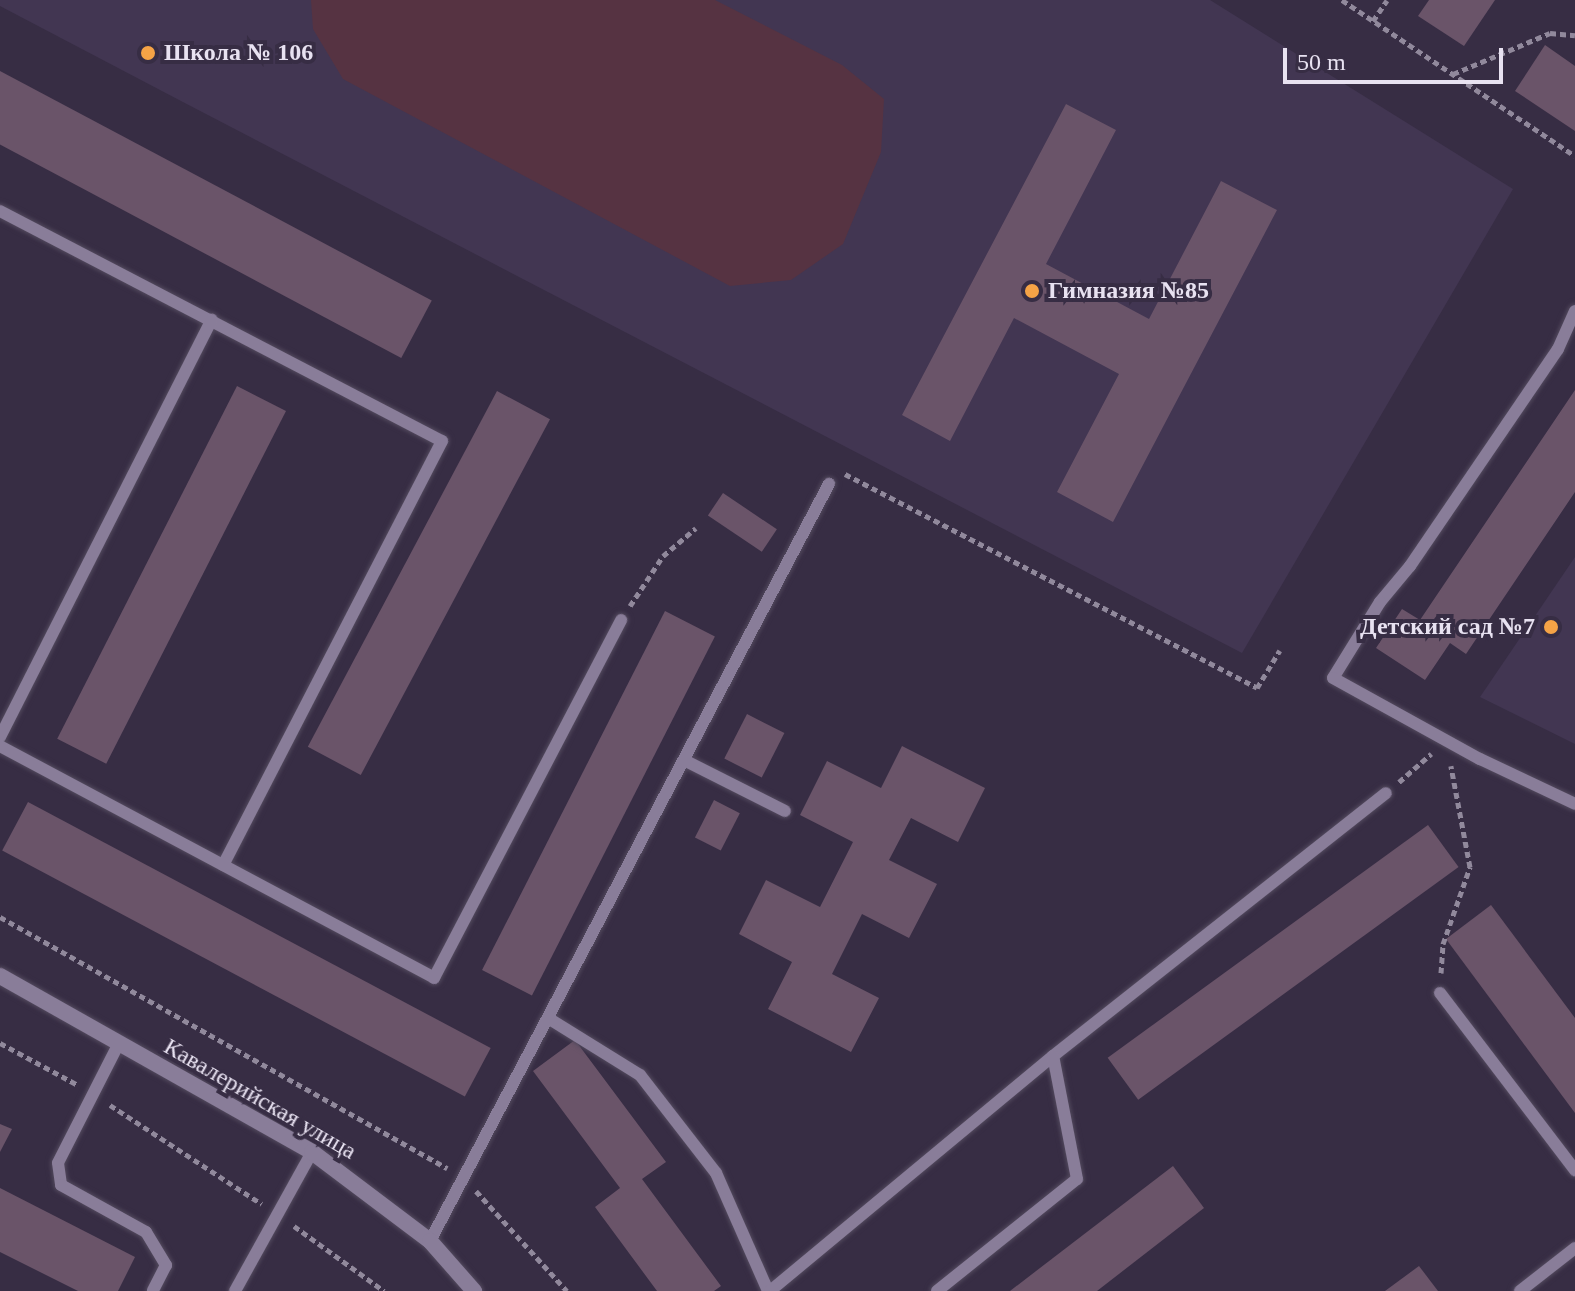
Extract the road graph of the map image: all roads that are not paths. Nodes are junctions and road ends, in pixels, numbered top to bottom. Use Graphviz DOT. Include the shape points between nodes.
graph roads {
  1 [pos="0,211"];
  2 [pos="1575,311"];
  3 [pos="212,320"];
  4 [pos="829,484"];
  5 [pos="621,620"];
  6 [pos="0,737"];
  7 [pos="0,746"];
  8 [pos="684,760"];
  9 [pos="1386,793"];
  10 [pos="1575,804"];
  11 [pos="785,811"];
  12 [pos="223,865"];
  13 [pos="0,976"];
  14 [pos="1440,993"];
  15 [pos="548,1018"];
  16 [pos="118,1045"];
  17 [pos="1053,1056"];
  18 [pos="312,1152"];
  19 [pos="1575,1170"];
  20 [pos="430,1241"];
  21 [pos="1575,1248"];
  22 [pos="153,1291"];
  23 [pos="235,1291"];
  24 [pos="474,1291"];
  25 [pos="769,1291"];
  26 [pos="937,1291"];
  27 [pos="1520,1291"];
  1 -- 3 [label="lane"];
  2 -- 10 [label="lane" via="1558,349 1380,602 1333,678"];
  3 -- 6 [label="lane"];
  3 -- 12 [label="lane" via="442,441"];
  4 -- 8 [label="lane"];
  5 -- 12 [label="lane" via="434,978"];
  7 -- 12 [label="lane"];
  8 -- 11 [label="lane"];
  8 -- 15 [label="lane"];
  9 -- 17 [label="lane"];
  13 -- 16 [label="street, Кавалерийская улица"];
  14 -- 19 [label="lane"];
  15 -- 20 [label="lane"];
  15 -- 25 [label="lane" via="640,1075 716,1173"];
  16 -- 18 [label="street, Кавалерийская улица"];
  16 -- 22 [label="lane" via="58,1163 61,1185 146,1232 166,1265"];
  17 -- 25 [label="lane"];
  17 -- 26 [label="lane" via="1077,1179"];
  18 -- 20 [label="street, Кавалерийская улица"];
  18 -- 23 [label="lane"];
  20 -- 24 [label="street, Кавалерийская улица"];
  21 -- 27 [label="lane"];
}
